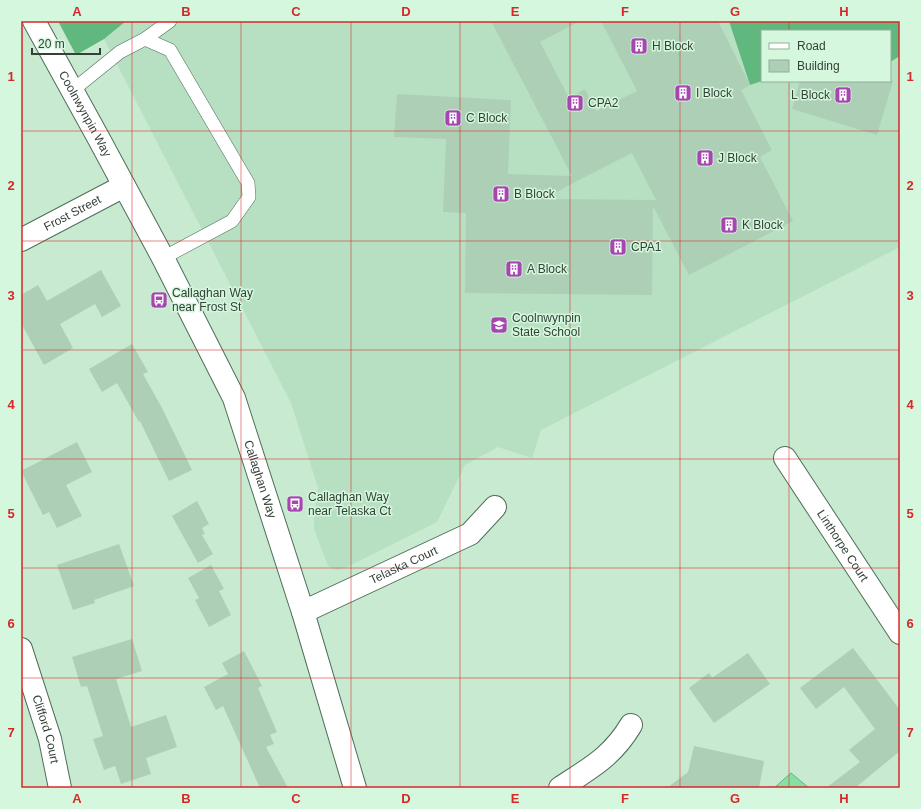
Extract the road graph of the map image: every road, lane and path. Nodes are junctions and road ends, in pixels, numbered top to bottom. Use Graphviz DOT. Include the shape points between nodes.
graph roads {
  1 [pos="34,21"];
  2 [pos="170,21"];
  3 [pos="146,39"];
  4 [pos="73,90"];
  5 [pos="124,186"];
  6 [pos="21,240"];
  7 [pos="163,258"];
  8 [pos="785,458"];
  9 [pos="495,507"];
  10 [pos="303,612"];
  11 [pos="900,633"];
  12 [pos="21,649"];
  13 [pos="631,725"];
  14 [pos="60,788"];
  15 [pos="355,788"];
  16 [pos="560,788"];
  1 -- 4 [label="street, Coolnwynpin Way"];
  2 -- 3 [label="lane"];
  3 -- 4 [label="lane" via="120,52"];
  3 -- 7 [label="lane" via="170,50 248,183 249,197 232,221"];
  4 -- 5 [label="street, Coolnwynpin Way"];
  5 -- 6 [label="street, Frost Street"];
  5 -- 7 [label="street, Callaghan Way"];
  7 -- 10 [label="street, Callaghan Way" via="234,398"];
  8 -- 11 [label="street, Linthorpe Court"];
  9 -- 10 [label="street, Telaska Court" via="470,534"];
  10 -- 15 [label="street, Callaghan Way"];
  12 -- 14 [label="street, Clifford Court" via="50,739"];
  13 -- 16 [label="street" via="612,752"];
}
